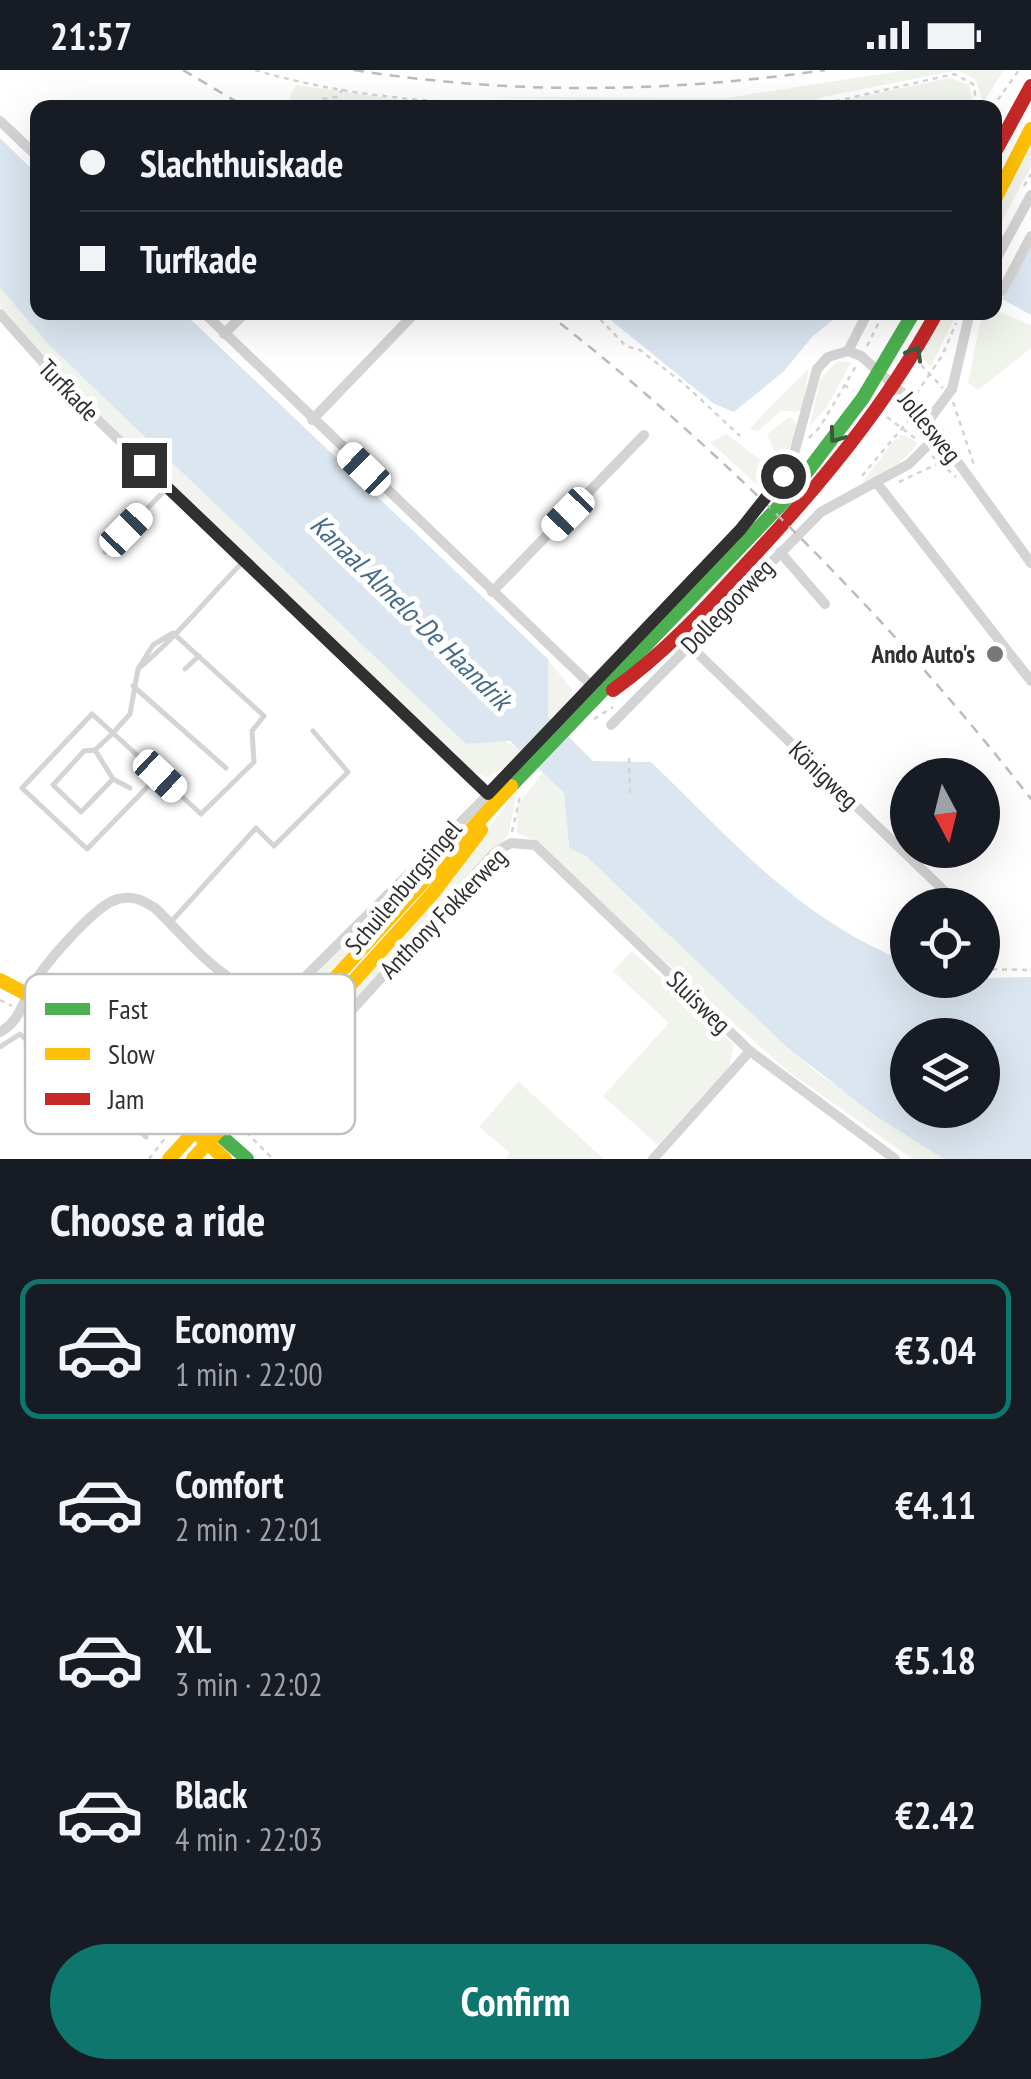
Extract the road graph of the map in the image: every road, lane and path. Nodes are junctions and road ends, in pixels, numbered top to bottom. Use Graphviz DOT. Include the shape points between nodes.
graph roads {
  1 [pos="255,70"];
  2 [pos="1018,70"];
  3 [pos="1031,86"];
  4 [pos="344,88"];
  5 [pos="322,100"];
  6 [pos="432,100"];
  7 [pos="841,100"];
  8 [pos="976,100"];
  9 [pos="997,100"];
  10 [pos="0,121"];
  11 [pos="1031,130"];
  12 [pos="1002,139"];
  13 [pos="30,149"];
  14 [pos="1002,186"];
  15 [pos="1031,195"];
  16 [pos="1031,236"];
  17 [pos="1002,249"];
  18 [pos="1002,291"];
  19 [pos="0,314"];
  20 [pos="211,320"];
  21 [pos="238,320"];
  22 [pos="408,320"];
  23 [pos="601,320"];
  24 [pos="864,320"];
  25 [pos="880,320"];
  26 [pos="909,320"];
  27 [pos="933,320"];
  28 [pos="956,320"];
  29 [pos="968,320"];
  30 [pos="224,334"];
  31 [pos="874,334"];
  32 [pos="848,352"];
  33 [pos="880,371"];
  34 [pos="932,372"];
  35 [pos="844,385"];
  36 [pos="896,386"];
  37 [pos="949,396"];
  38 [pos="912,402"];
  39 [pos="312,420"];
  40 [pos="929,420"];
  41 [pos="940,433"];
  42 [pos="644,435"];
  43 [pos="740,436"];
  44 [pos="799,444"];
  45 [pos="876,482"];
  46 [pos="976,486"];
  47 [pos="168,487"];
  48 [pos="848,493"];
  49 [pos="105,552"];
  50 [pos="780,552"];
  51 [pos="244,561"];
  52 [pos="1031,563"];
  53 [pos="492,592"];
  54 [pos="825,604"];
  55 [pos="173,633"];
  56 [pos="689,645"];
  57 [pos="199,656"];
  58 [pos="147,657"];
  59 [pos="185,669"];
  60 [pos="1031,681"];
  61 [pos="133,686"];
  62 [pos="594,693"];
  63 [pos="634,701"];
  64 [pos="584,726"];
  65 [pos="611,726"];
  66 [pos="112,732"];
  67 [pos="313,732"];
  68 [pos="95,750"];
  69 [pos="630,758"];
  70 [pos="226,768"];
  71 [pos="160,776"];
  72 [pos="114,780"];
  73 [pos="130,788"];
  74 [pos="522,792"];
  75 [pos="494,797"];
  76 [pos="630,797"];
  77 [pos="511,843"];
  78 [pos="931,879"];
  79 [pos="927,888"];
  80 [pos="941,888"];
  81 [pos="170,922"];
  82 [pos="1000,969"];
  83 [pos="1031,970"];
  84 [pos="41,974"];
  85 [pos="229,974"];
  86 [pos="303,974"];
  87 [pos="336,974"];
  88 [pos="355,979"];
  89 [pos="0,980"];
  90 [pos="25,992"];
  91 [pos="0,1000"];
  92 [pos="25,1002"];
  93 [pos="355,1007"];
  94 [pos="21,1011"];
  95 [pos="25,1013"];
  96 [pos="0,1032"];
  97 [pos="25,1039"];
  98 [pos="0,1047"];
  99 [pos="750,1051"];
  100 [pos="143,1134"];
  101 [pos="163,1134"];
  102 [pos="193,1134"];
  103 [pos="208,1134"];
  104 [pos="216,1134"];
  105 [pos="249,1134"];
  106 [pos="174,1136"];
  107 [pos="146,1137"];
  108 [pos="166,1138"];
  109 [pos="212,1138"];
  110 [pos="149,1159"];
  111 [pos="170,1159"];
  112 [pos="192,1159"];
  113 [pos="225,1159"];
  114 [pos="247,1159"];
  115 [pos="273,1159"];
  116 [pos="653,1159"];
  117 [pos="895,1159"];
  1 -- 4 [label="path"];
  2 -- 9 [label="path"];
  3 -- 12 [label="main road"];
  4 -- 5 [label="path"];
  4 -- 6 [label="path"];
  7 -- 8 [label="path" via="954,74 973,84"];
  10 -- 13 [label="street"];
  11 -- 14 [label="main road"];
  15 -- 17 [label="street"];
  16 -- 18 [label="street"];
  19 -- 47 [label="street, Turfkade"];
  20 -- 30 [label="street"];
  21 -- 30 [label="street"];
  22 -- 39 [label="street"];
  23 -- 43 [label="path"];
  24 -- 32 [label="street"];
  25 -- 31 [label="path"];
  26 -- 33 [label="main road, Schuilenburgsingel"];
  36 -- 27 [label="main road, Schuilenburgsingel, one-way"];
  28 -- 34 [label="path"];
  29 -- 37 [label="street"];
  30 -- 39 [label="street"];
  32 -- 33 [label="street, Jollesweg"];
  32 -- 44 [label="street" via="816,369"];
  33 -- 36 [label="street, Jollesweg"];
  33 -- 62 [label="main road, Schuilenburgsingel, one-way" via="788,497"];
  34 -- 37 [label="path, Jollesweg"];
  34 -- 38 [label="path"];
  35 -- 44 [label="path" via="820,427"];
  36 -- 38 [label="street, Jollesweg"];
  36 -- 62 [label="main road, Schuilenburgsingel" via="837,464 660,654"];
  37 -- 40 [label="street"];
  37 -- 46 [label="path, Jollesweg" via="962,420"];
  38 -- 40 [label="street, Jollesweg"];
  38 -- 48 [label="path" via="908,420"];
  39 -- 53 [label="street"];
  40 -- 41 [label="street, Jollesweg"];
  41 -- 45 [label="street, Dollegoorweg" via="909,464"];
  41 -- 46 [label="street, Jollesweg"];
  42 -- 53 [label="street"];
  44 -- 62 [label="street" via="740,530"];
  45 -- 48 [label="street, Dollegoorweg"];
  45 -- 60 [label="street"];
  46 -- 52 [label="street, Jollesweg"];
  47 -- 49 [label="lane"];
  47 -- 51 [label="street, Turfkade"];
  48 -- 50 [label="street, Dollegoorweg"];
  50 -- 54 [label="street"];
  50 -- 56 [label="street, Dollegoorweg"];
  51 -- 55 [label="lane"];
  51 -- 75 [label="street, Turfkade"];
  53 -- 62 [label="street"];
  55 -- 57 [label="lane"];
  55 -- 58 [label="lane"];
  55 -- 58 [label="lane" via="152,645"];
  56 -- 63 [label="street, Dollegoorweg"];
  56 -- 78 [label="street, Königweg"];
  57 -- 59 [label="lane"];
  57 -- 71 [label="lane" via="264,716 252,731 254,762 201,814"];
  58 -- 61 [label="lane"];
  61 -- 66 [label="lane" via="130,714"];
  61 -- 70 [label="lane"];
  62 -- 75 [label="main road, Schuilenburgsingel"];
  63 -- 64 [label="path"];
  63 -- 65 [label="street, Dollegoorweg"];
  66 -- 68 [label="lane"];
  66 -- 71 [label="lane"];
  66 -- 71 [label="lane" via="92,714 22,788 87,849"];
  67 -- 81 [label="lane" via="348,772 274,846 256,828"];
  68 -- 72 [label="lane"];
  68 -- 72 [label="lane" via="84,751 53,784 81,812"];
  69 -- 76 [label="path"];
  72 -- 73 [label="lane"];
  74 -- 77 [label="path"];
  75 -- 86 [label="street"];
  75 -- 87 [label="main road, Schuilenburgsingel"];
  75 -- 88 [label="main road, Schuilenburgsingel" via="433,893"];
  77 -- 93 [label="street, Anthony Fokkerweg" via="494,852"];
  77 -- 99 [label="street, Sluisweg" via="535,845"];
  78 -- 79 [label="path"];
  78 -- 80 [label="street, Königweg"];
  81 -- 84 [label="street" via="140,898 114,900"];
  81 -- 85 [label="street"];
  82 -- 83 [label="path"];
  89 -- 90 [label="main road"];
  91 -- 94 [label="path"];
  92 -- 94 [label="street"];
  94 -- 95 [label="path"];
  94 -- 96 [label="street"];
  97 -- 98 [label="lane" via="20,1034"];
  99 -- 116 [label="street"];
  99 -- 117 [label="street, Sluisweg"];
  100 -- 107 [label="lane"];
  101 -- 108 [label="path"];
  102 -- 111 [label="main road, Schuilenburgsingel"];
  103 -- 109 [label="main road"];
  104 -- 109 [label="main road, Schuilenburgsingel"];
  105 -- 115 [label="path"];
  106 -- 108 [label="path"];
  108 -- 110 [label="path"];
  109 -- 112 [label="main road, Schuilenburgsingel"];
  109 -- 113 [label="main road"];
  109 -- 114 [label="main road"];
}
